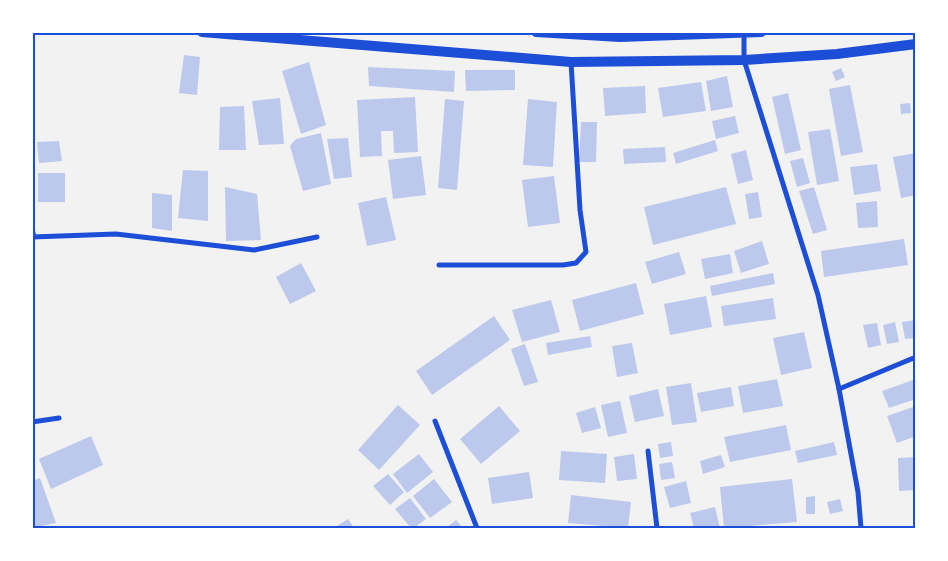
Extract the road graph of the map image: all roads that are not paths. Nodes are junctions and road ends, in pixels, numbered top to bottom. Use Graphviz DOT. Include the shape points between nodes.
graph roads {
  1 [pos="202,32"];
  2 [pos="536,32"];
  3 [pos="761,32"];
  4 [pos="562,34"];
  5 [pos="744,34"];
  6 [pos="916,44"];
  7 [pos="744,60"];
  8 [pos="572,62"];
  9 [pos="32,229"];
  10 [pos="33,237"];
  11 [pos="317,237"];
  12 [pos="439,265"];
  13 [pos="916,357"];
  14 [pos="839,389"];
  15 [pos="59,418"];
  16 [pos="436,421"];
  17 [pos="32,422"];
  18 [pos="648,451"];
  19 [pos="477,528"];
  20 [pos="657,528"];
  21 [pos="861,528"];
  1 -- 8 [label="main road"];
  2 -- 4 [label="main road"];
  3 -- 5 [label="main road"];
  4 -- 5 [label="main road" via="620,37"];
  5 -- 7 [label="street"];
  6 -- 7 [label="main road" via="837,54"];
  7 -- 8 [label="main road"];
  7 -- 14 [label="street" via="818,295"];
  8 -- 12 [label="street" via="580,210 586,252 576,262 563,265"];
  9 -- 10 [label="street"];
  10 -- 11 [label="street" via="116,234 254,250"];
  13 -- 14 [label="street"];
  14 -- 21 [label="street" via="858,492"];
  15 -- 17 [label="street"];
  16 -- 19 [label="street"];
  18 -- 20 [label="street"];
}
